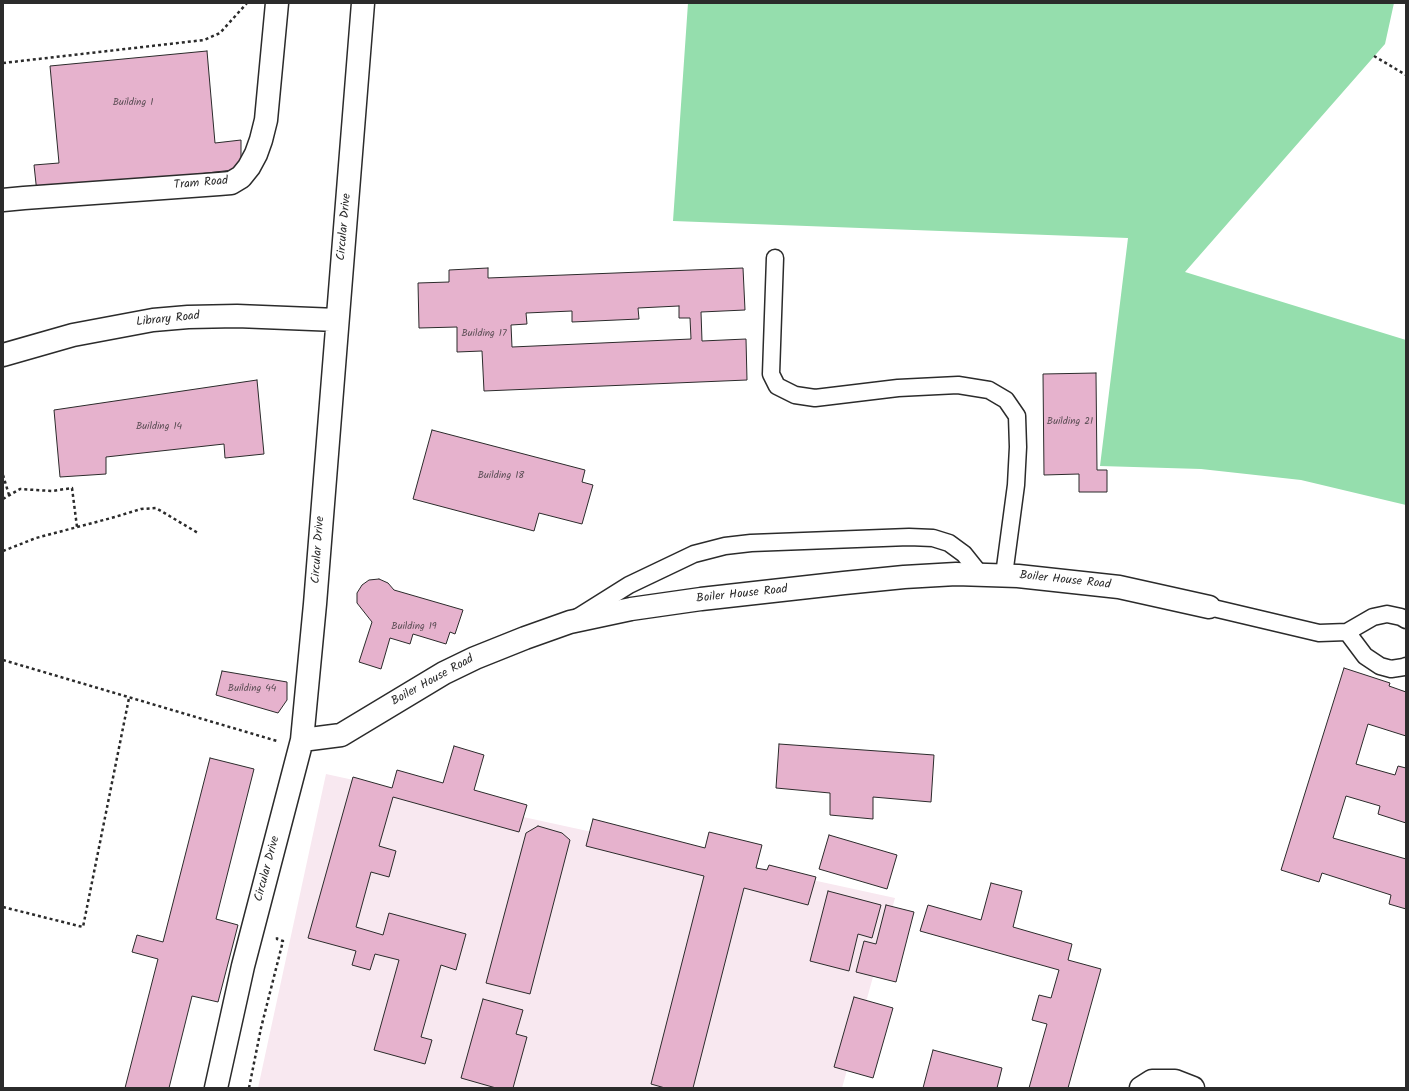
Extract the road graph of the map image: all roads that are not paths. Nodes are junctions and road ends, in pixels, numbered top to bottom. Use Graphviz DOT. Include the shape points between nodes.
graph roads {
  1 [pos="277,3"];
  2 [pos="363,3"];
  3 [pos="3,200"];
  4 [pos="776,258"];
  5 [pos="337,320"];
  6 [pos="3,355"];
  7 [pos="980,574"];
  8 [pos="1004,575"];
  9 [pos="1209,607"];
  10 [pos="1406,620"];
  11 [pos="570,622"];
  12 [pos="1348,632"];
  13 [pos="1406,666"];
  14 [pos="293,741"];
  15 [pos="216,1088"];
  16 [pos="1141,1088"];
  17 [pos="1193,1088"];
  1 -- 3 [label="street, Tram Road" via="266,120 256,154 241,177 219,184"];
  2 -- 5 [label="street, Circular Drive"];
  4 -- 8 [label="lane" via="771,374 776,386 795,395 815,398 898,388 958,385 988,390 1006,400 1017,416 1018,447 1016,485"];
  5 -- 6 [label="street, Library Road" via="237,316 181,317 73,335"];
  5 -- 14 [label="street, Circular Drive" via="315,604"];
  7 -- 8 [label="street, Boiler House Road"];
  7 -- 11 [label="street, Boiler House Road" via="912,576 844,583 638,608"];
  7 -- 11 [label="lane" via="964,554 949,543 933,538 744,543 694,554 629,585"];
  8 -- 9 [label="street, Boiler House Road" via="1119,586"];
  9 -- 12 [label="lane" via="1318,633"];
  10 -- 12 [label="lane" via="1387,614 1373,617"];
  11 -- 14 [label="street, Boiler House Road" via="475,658 444,673 341,735"];
  12 -- 13 [label="lane" via="1365,656 1380,666 1391,669"];
  14 -- 15 [label="street, Circular Drive"];
  16 -- 17 [label="street" via="1160,1081 1175,1081"];
}
